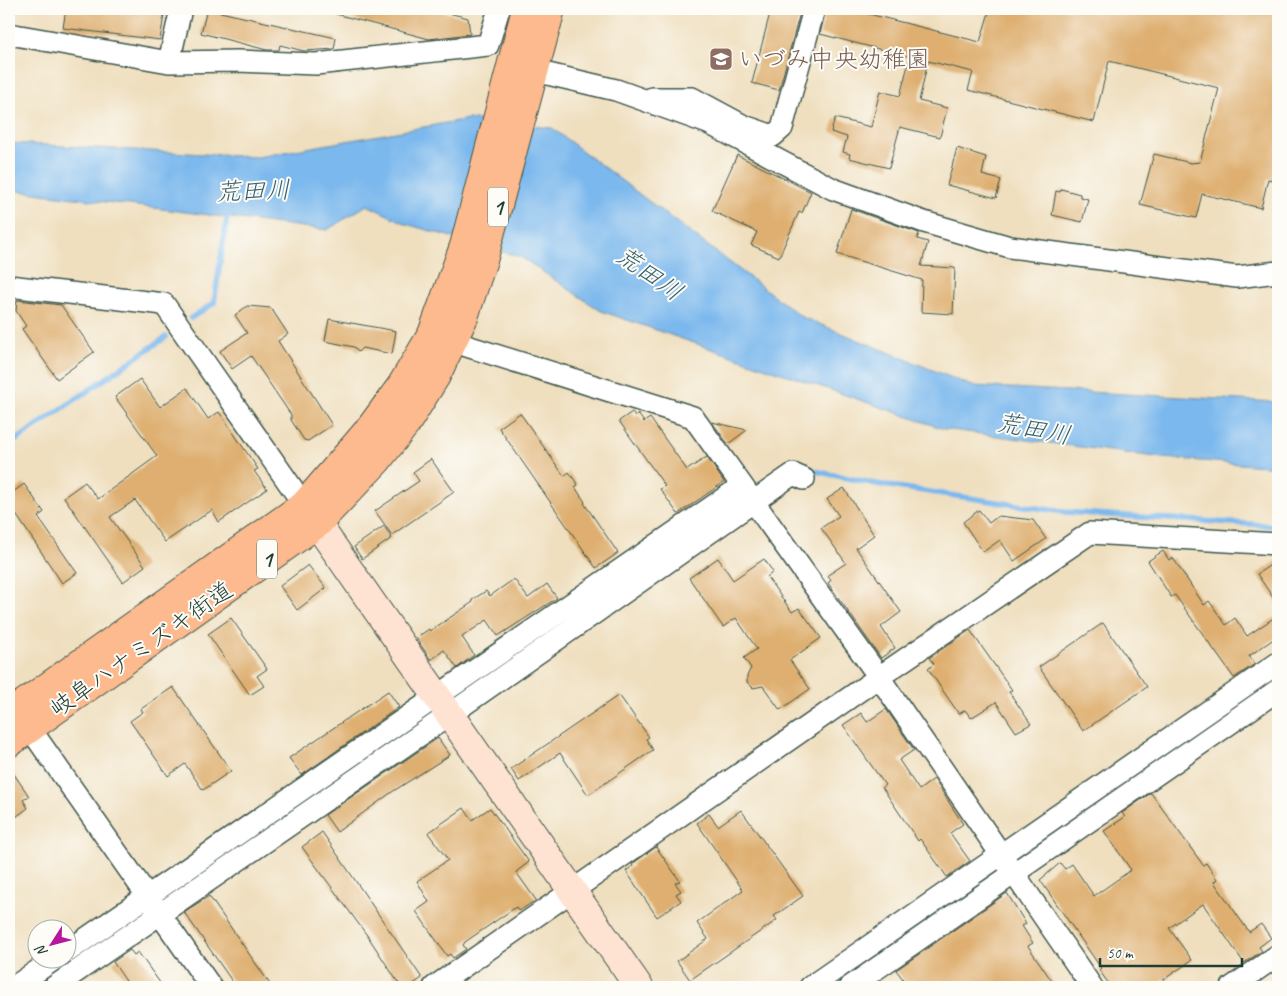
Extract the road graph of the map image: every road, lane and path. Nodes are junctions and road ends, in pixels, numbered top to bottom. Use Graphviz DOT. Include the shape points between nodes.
graph roads {
  1 [pos="182,9"];
  2 [pos="498,9"];
  3 [pos="526,9"];
  4 [pos="551,9"];
  5 [pos="814,9"];
  6 [pos="9,34"];
  7 [pos="169,62"];
  8 [pos="519,83"];
  9 [pos="638,98"];
  10 [pos="1278,272"];
  11 [pos="9,286"];
  12 [pos="452,313"];
  13 [pos="454,342"];
  14 [pos="804,478"];
  15 [pos="747,494"];
  16 [pos="311,514"];
  17 [pos="1278,544"];
  18 [pos="1278,663"];
  19 [pos="879,677"];
  20 [pos="1278,690"];
  21 [pos="443,706"];
  22 [pos="14,719"];
  23 [pos="1001,855"];
  24 [pos="1013,873"];
  25 [pos="572,891"];
  26 [pos="147,896"];
  27 [pos="160,914"];
  28 [pos="78,944"];
  29 [pos="1278,955"];
  30 [pos="42,968"];
  31 [pos="14,987"];
  32 [pos="54,987"];
  33 [pos="211,987"];
  34 [pos="434,987"];
  35 [pos="638,987"];
  36 [pos="810,987"];
  37 [pos="850,987"];
  38 [pos="1092,987"];
  39 [pos="1232,987"];
  1 -- 7 [label="street"];
  2 -- 7 [label="street" via="488,45 316,64"];
  3 -- 8 [label="main road, 岐阜ハナミズキ街道 / 1"];
  4 -- 8 [label="main road, 岐阜ハナミズキ街道 / 1"];
  5 -- 9 [label="street" via="782,128 773,136 744,126 692,98"];
  6 -- 7 [label="street"];
  8 -- 9 [label="street" via="616,90"];
  8 -- 12 [label="main road, 岐阜ハナミズキ街道 / 1" via="464,246"];
  9 -- 10 [label="street" via="708,123 833,189 924,222 1010,247 1237,277"];
  11 -- 16 [label="street" via="164,304"];
  12 -- 13 [label="main road, 岐阜ハナミズキ街道 / 1"];
  12 -- 16 [label="main road, 岐阜ハナミズキ街道 / 1" via="432,334 401,386"];
  13 -- 15 [label="street" via="693,417"];
  13 -- 16 [label="main road, 岐阜ハナミズキ街道 / 1" via="406,424 377,461"];
  14 -- 15 [label="street" via="793,474"];
  15 -- 19 [label="street"];
  15 -- 21 [label="street"];
  16 -- 21 [label="street"];
  16 -- 22 [label="main road, 岐阜ハナミズキ街道 / 1"];
  17 -- 19 [label="street" via="1090,533"];
  18 -- 23 [label="street"];
  19 -- 23 [label="street"];
  19 -- 25 [label="street"];
  20 -- 24 [label="street"];
  21 -- 25 [label="street"];
  21 -- 26 [label="street"];
  21 -- 27 [label="street"];
  22 -- 26 [label="street"];
  23 -- 24 [label="street"];
  23 -- 36 [label="street"];
  24 -- 37 [label="street"];
  24 -- 38 [label="street"];
  25 -- 34 [label="street"];
  25 -- 35 [label="street"];
  26 -- 27 [label="street"];
  26 -- 28 [label="street"];
  27 -- 32 [label="street"];
  27 -- 33 [label="street"];
  29 -- 39 [label="street"];
  30 -- 31 [label="street"];
}
